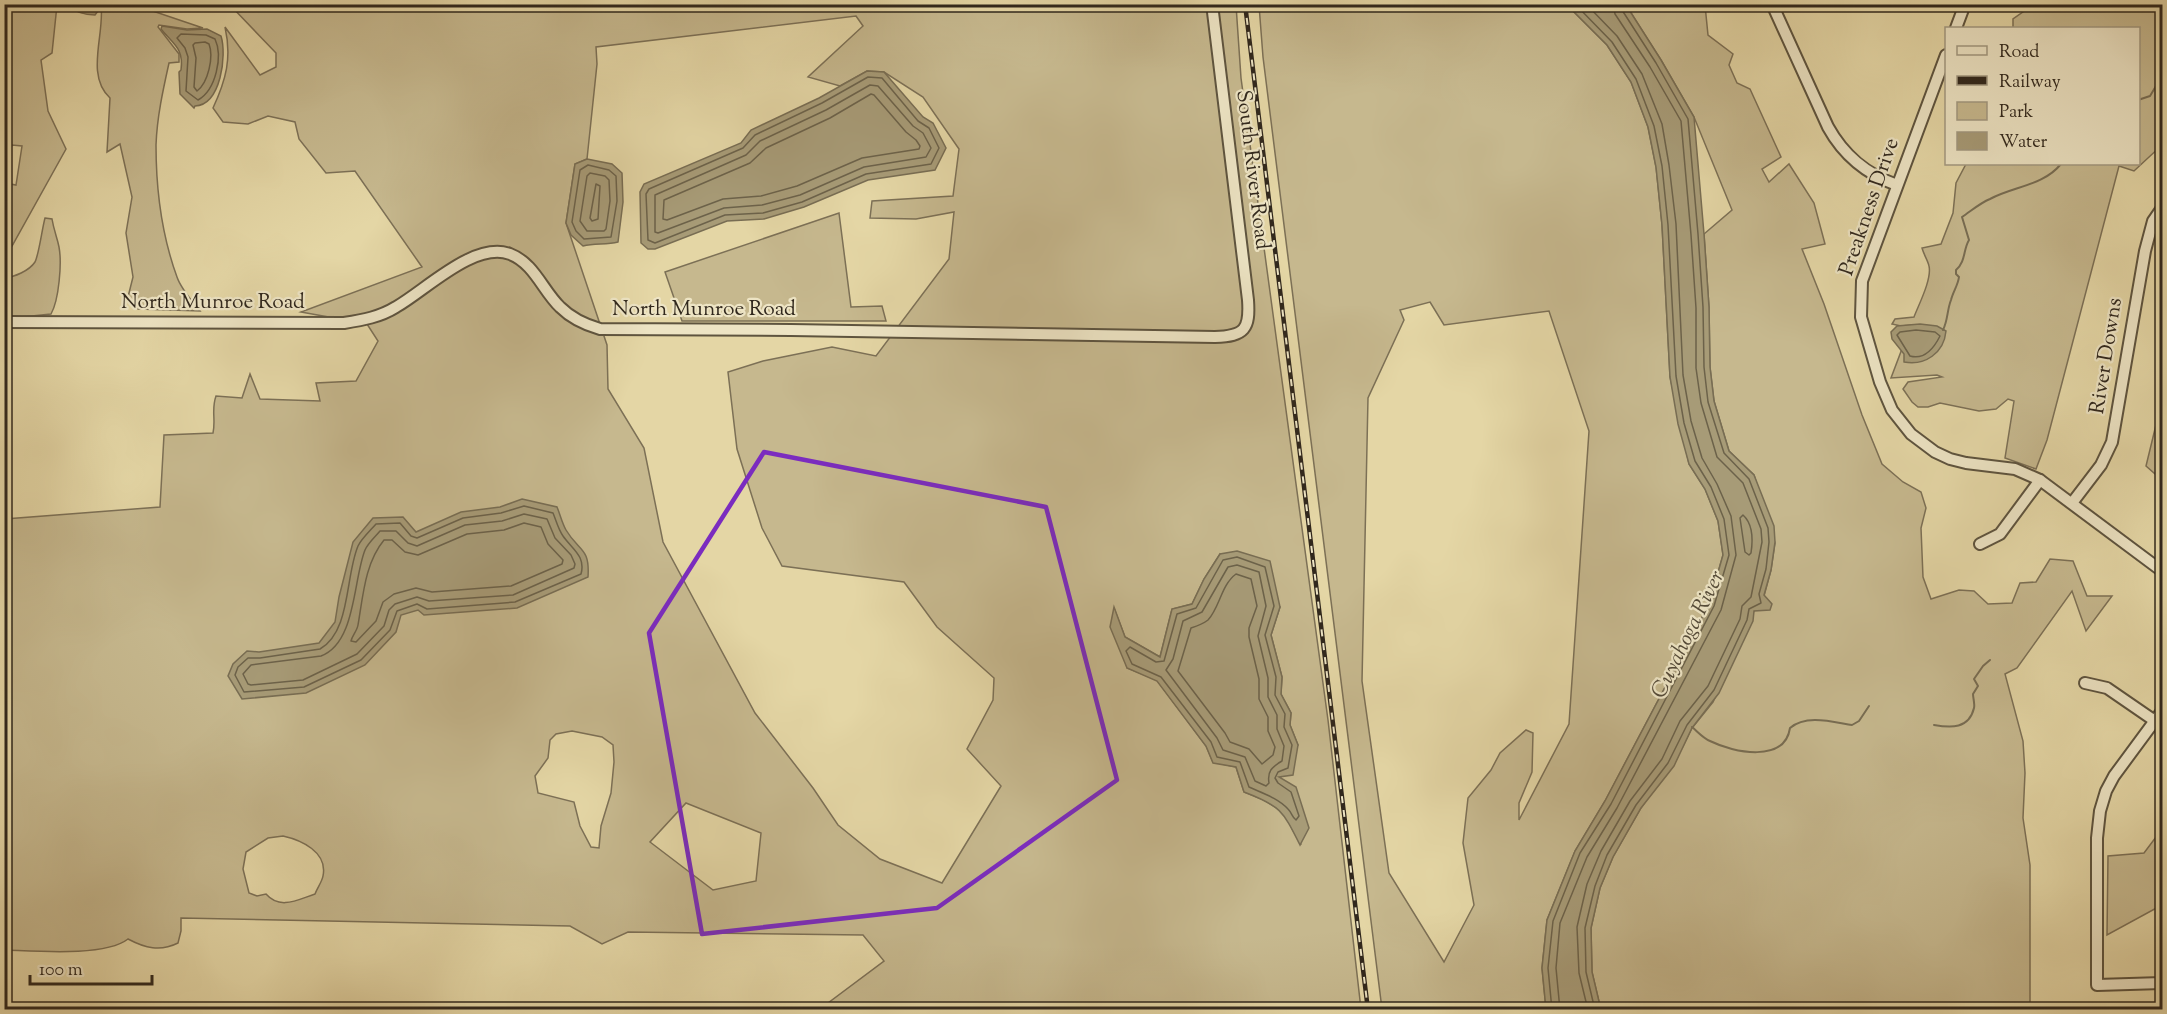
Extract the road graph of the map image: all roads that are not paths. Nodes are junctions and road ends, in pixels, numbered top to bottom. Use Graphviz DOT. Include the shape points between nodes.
graph roads {
  1 [pos="1212,4"];
  2 [pos="1772,4"];
  3 [pos="1965,4"];
  4 [pos="1956,27"];
  5 [pos="1945,60"];
  6 [pos="1897,185"];
  7 [pos="2163,208"];
  8 [pos="4,322"];
  9 [pos="1237,335"];
  10 [pos="2040,480"];
  11 [pos="2072,503"];
  12 [pos="1980,544"];
  13 [pos="2163,571"];
  14 [pos="2085,683"];
  15 [pos="2163,711"];
  16 [pos="2155,721"];
  17 [pos="2163,983"];
  1 -- 9 [label="street, South River Road" via="1248,300 1249,320"];
  2 -- 6 [label="street" via="1838,144 1862,168"];
  3 -- 4 [label="street"];
  5 -- 6 [label="street, Preakness Drive"];
  6 -- 10 [label="street, Preakness Drive" via="1861,289 1861,318 1887,401 1911,434 1935,452 1966,463 2015,469"];
  7 -- 11 [label="street, River Downs" via="2152,221 2145,251 2112,442"];
  8 -- 9 [label="street, North Munroe Road" via="359,321 396,307 467,260 496,252 516,256 561,309 600,329"];
  10 -- 11 [label="street, Preakness Drive"];
  10 -- 12 [label="street" via="2000,534"];
  11 -- 13 [label="street, Preakness Drive"];
  14 -- 16 [label="street" via="2107,688"];
  15 -- 16 [label="street"];
  16 -- 17 [label="street" via="2114,776 2098,820 2097,985"];
}
